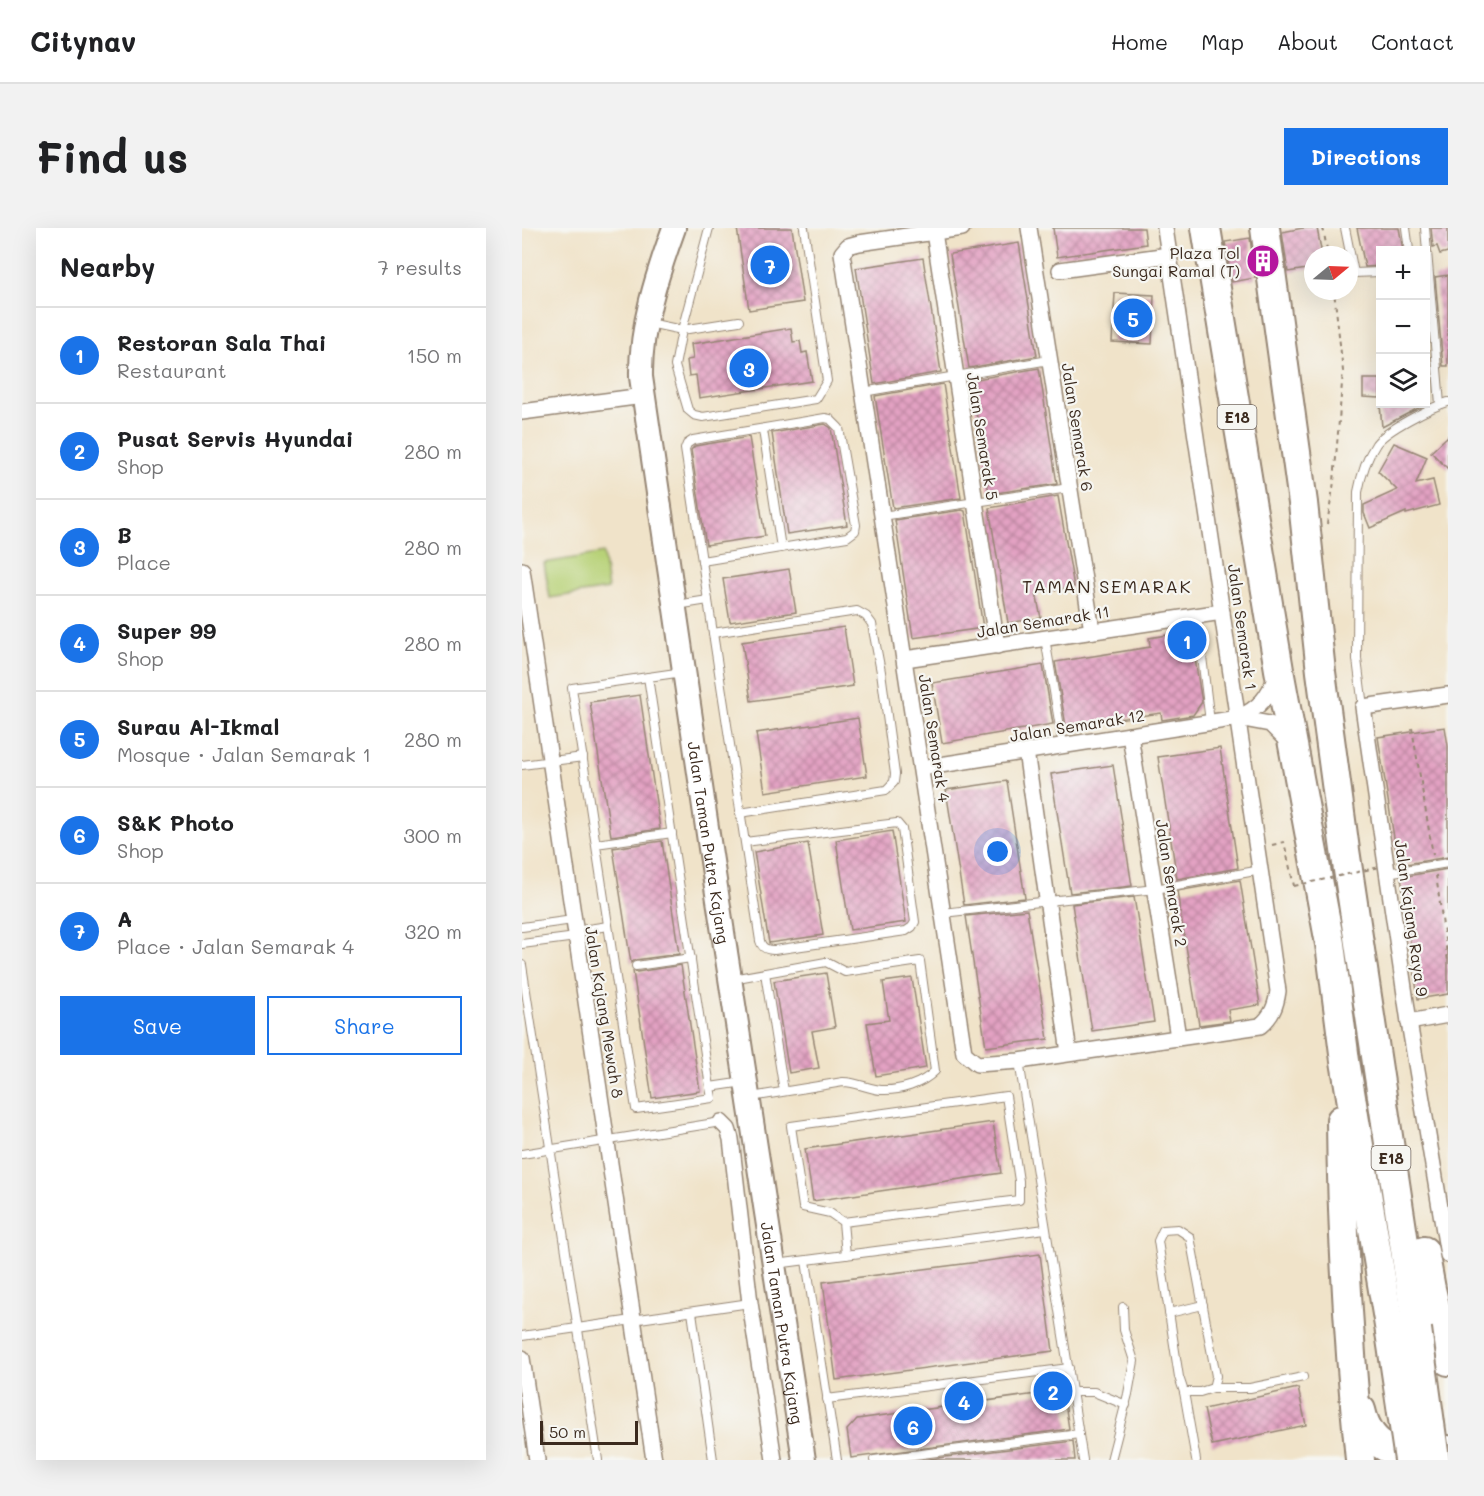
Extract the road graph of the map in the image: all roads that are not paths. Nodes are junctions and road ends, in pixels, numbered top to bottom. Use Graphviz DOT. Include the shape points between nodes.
graph roads {
  1 [pos="674,228"];
  2 [pos="709,228"];
  3 [pos="804,228"];
  4 [pos="962,228"];
  5 [pos="1029,228"];
  6 [pos="1165,228"];
  7 [pos="1206,228"];
  8 [pos="1265,228"];
  9 [pos="1345,228"];
  10 [pos="1406,228"];
  11 [pos="1425,228"];
  12 [pos="934,232"];
  13 [pos="1408,246"];
  14 [pos="1169,255"];
  15 [pos="1060,270"];
  16 [pos="1376,272"];
  17 [pos="740,321"];
  18 [pos="647,323"];
  19 [pos="682,330"];
  20 [pos="1049,360"];
  21 [pos="956,376"];
  22 [pos="863,392"];
  23 [pos="643,396"];
  24 [pos="1444,403"];
  25 [pos="522,412"];
  26 [pos="763,430"];
  27 [pos="1070,488"];
  28 [pos="975,503"];
  29 [pos="882,516"];
  30 [pos="781,548"];
  31 [pos="702,561"];
  32 [pos="522,570"];
  33 [pos="524,598"];
  34 [pos="708,600"];
  35 [pos="676,605"];
  36 [pos="1222,612"];
  37 [pos="1197,616"];
  38 [pos="1092,631"];
  39 [pos="713,633"];
  40 [pos="1045,638"];
  41 [pos="997,646"];
  42 [pos="905,659"];
  43 [pos="1279,670"];
  44 [pos="685,672"];
  45 [pos="648,677"];
  46 [pos="1448,695"];
  47 [pos="1363,707"];
  48 [pos="1238,718"];
  49 [pos="1210,722"];
  50 [pos="1130,735"];
  51 [pos="1063,745"];
  52 [pos="1294,749"];
  53 [pos="1026,751"];
  54 [pos="583,757"];
  55 [pos="550,761"];
  56 [pos="522,765"];
  57 [pos="921,768"];
  58 [pos="740,813"];
  59 [pos="672,833"];
  60 [pos="745,843"];
  61 [pos="596,844"];
  62 [pos="1448,863"];
  63 [pos="1261,870"];
  64 [pos="1384,870"];
  65 [pos="1155,889"];
  66 [pos="1047,901"];
  67 [pos="943,913"];
  68 [pos="608,926"];
  69 [pos="522,927"];
  70 [pos="574,929"];
  71 [pos="522,944"];
  72 [pos="691,958"];
  73 [pos="522,965"];
  74 [pos="636,966"];
  75 [pos="765,973"];
  76 [pos="731,979"];
  77 [pos="1366,987"];
  78 [pos="1448,1015"];
  79 [pos="1339,1016"];
  80 [pos="1409,1022"];
  81 [pos="1260,1026"];
  82 [pos="1178,1037"];
  83 [pos="1069,1053"];
  84 [pos="1019,1061"];
  85 [pos="710,1087"];
  86 [pos="748,1089"];
  87 [pos="784,1091"];
  88 [pos="721,1122"];
  89 [pos="607,1140"];
  90 [pos="550,1149"];
  91 [pos="522,1154"];
  92 [pos="1445,1217"];
  93 [pos="843,1222"];
  94 [pos="1046,1229"];
  95 [pos="846,1255"];
  96 [pos="1448,1255"];
  97 [pos="806,1261"];
  98 [pos="775,1265"];
  99 [pos="750,1303"];
  100 [pos="1203,1305"];
  101 [pos="1123,1307"];
  102 [pos="692,1312"];
  103 [pos="1169,1313"];
  104 [pos="633,1320"];
  105 [pos="577,1328"];
  106 [pos="1403,1331"];
  107 [pos="522,1336"];
  108 [pos="522,1358"];
  109 [pos="1448,1361"];
  110 [pos="1069,1368"];
  111 [pos="1351,1370"];
  112 [pos="1303,1377"];
  113 [pos="524,1387"];
  114 [pos="1213,1388"];
  115 [pos="1072,1392"];
  116 [pos="1184,1392"];
  117 [pos="827,1399"];
  118 [pos="1126,1405"];
  119 [pos="1079,1434"];
  120 [pos="531,1450"];
  121 [pos="1448,1450"];
  122 [pos="598,1460"];
  123 [pos="654,1460"];
  124 [pos="713,1460"];
  125 [pos="774,1460"];
  126 [pos="804,1460"];
  127 [pos="837,1460"];
  128 [pos="874,1460"];
  129 [pos="1083,1460"];
  130 [pos="1111,1460"];
  131 [pos="1196,1460"];
  132 [pos="1360,1460"];
  133 [pos="1409,1460"];
  134 [pos="1435,1460"];
  1 -- 18 [label="street, Jalan Taman Putra Kajang" via="660,265"];
  2 -- 19 [label="lane"];
  3 -- 19 [label="lane" via="827,381 816,399 703,417 694,415 688,410 675,366"];
  4 -- 12 [label="street, Jalan Semarak 4"];
  5 -- 20 [label="street, Jalan Semarak 6"];
  6 -- 14 [label="street, Jalan Semarak 1"];
  7 -- 43 [label="highway, E18"];
  8 -- 77 [label="highway, E18" via="1340,815"];
  9 -- 16 [label="lane" via="1354,273"];
  10 -- 13 [label="lane"];
  11 -- 24 [label="lane"];
  12 -- 21 [label="street, Jalan Semarak 5"];
  12 -- 22 [label="street, Jalan Semarak 4" via="848,246 842,253"];
  14 -- 15 [label="street"];
  14 -- 36 [label="street, Jalan Semarak 1"];
  17 -- 19 [label="lane"];
  18 -- 19 [label="lane"];
  18 -- 23 [label="street, Jalan Taman Putra Kajang" via="641,358"];
  20 -- 21 [label="lane"];
  20 -- 27 [label="street, Jalan Semarak 6"];
  21 -- 22 [label="lane"];
  21 -- 28 [label="street, Jalan Semarak 5"];
  22 -- 29 [label="street, Jalan Semarak 4"];
  23 -- 25 [label="street"];
  23 -- 35 [label="street, Jalan Taman Putra Kajang"];
  24 -- 47 [label="lane" via="1382,438 1361,476 1357,649"];
  26 -- 30 [label="lane"];
  26 -- 30 [label="lane" via="825,418 840,428 856,525 847,537"];
  26 -- 31 [label="lane" via="687,444"];
  27 -- 28 [label="lane"];
  27 -- 38 [label="street, Jalan Semarak 6"];
  28 -- 29 [label="lane"];
  28 -- 41 [label="street, Jalan Semarak 5"];
  29 -- 42 [label="street, Jalan Semarak 4"];
  30 -- 31 [label="lane"];
  31 -- 34 [label="lane"];
  32 -- 33 [label="street, Jalan Kajang Mewah 8"];
  33 -- 55 [label="street, Jalan Kajang Mewah 8"];
  34 -- 35 [label="lane"];
  34 -- 39 [label="lane"];
  35 -- 44 [label="street, Jalan Taman Putra Kajang"];
  36 -- 37 [label="street, Jalan Semarak 11"];
  36 -- 48 [label="street, Jalan Semarak 1"];
  37 -- 38 [label="street, Jalan Semarak 11"];
  37 -- 49 [label="lane"];
  38 -- 40 [label="street, Jalan Semarak 11"];
  39 -- 58 [label="lane"];
  39 -- 58 [label="lane" via="857,611 872,624 881,672 894,782 886,790"];
  40 -- 41 [label="street, Jalan Semarak 11"];
  40 -- 51 [label="lane"];
  41 -- 42 [label="street, Jalan Semarak 11"];
  42 -- 57 [label="street, Jalan Semarak 4"];
  43 -- 48 [label="street, Jalan Semarak 12" via="1268,695 1257,708"];
  43 -- 52 [label="highway, E18"];
  44 -- 45 [label="lane"];
  44 -- 76 [label="street, Jalan Taman Putra Kajang"];
  45 -- 54 [label="lane" via="572,688"];
  45 -- 59 [label="lane"];
  46 -- 47 [label="street"];
  47 -- 64 [label="street, Jalan Kajang Raya 9"];
  48 -- 49 [label="street, Jalan Semarak 12"];
  48 -- 52 [label="street, Jalan Semarak 12" via="1270,724"];
  48 -- 63 [label="street, Jalan Semarak 1"];
  49 -- 50 [label="street, Jalan Semarak 12"];
  50 -- 51 [label="street, Jalan Semarak 12"];
  50 -- 65 [label="street, Jalan Semarak 2"];
  51 -- 53 [label="street, Jalan Semarak 12"];
  52 -- 79 [label="highway, E18" via="1330,944"];
  53 -- 57 [label="street, Jalan Semarak 12"];
  53 -- 66 [label="street"];
  54 -- 55 [label="lane"];
  54 -- 61 [label="lane"];
  55 -- 56 [label="lane"];
  55 -- 70 [label="street, Jalan Kajang Mewah 8"];
  57 -- 67 [label="street, Jalan Semarak 4"];
  58 -- 60 [label="lane"];
  59 -- 61 [label="lane"];
  59 -- 72 [label="lane"];
  60 -- 60 [label="lane" via="759,941 767,950 906,931 915,922 902,829 897,823"];
  61 -- 68 [label="lane"];
  62 -- 64 [label="lane"];
  63 -- 65 [label="lane"];
  63 -- 81 [label="street, Jalan Semarak 1" via="1278,990 1277,1004 1270,1018"];
  64 -- 80 [label="street, Jalan Kajang Raya 9"];
  65 -- 66 [label="lane"];
  65 -- 82 [label="street, Jalan Semarak 2"];
  66 -- 67 [label="lane"];
  66 -- 83 [label="street"];
  67 -- 84 [label="street, Jalan Semarak 4" via="964,1053 977,1064"];
  68 -- 70 [label="lane"];
  68 -- 85 [label="lane" via="636,1109 712,1098"];
  69 -- 70 [label="lane"];
  70 -- 71 [label="lane"];
  70 -- 89 [label="street, Jalan Kajang Mewah 8"];
  72 -- 74 [label="lane"];
  72 -- 85 [label="lane"];
  73 -- 90 [label="lane"];
  75 -- 76 [label="lane"];
  75 -- 87 [label="lane"];
  75 -- 87 [label="lane" via="826,962 845,972 920,961 935,1071 927,1080 882,1090 843,1082"];
  76 -- 86 [label="street, Jalan Taman Putra Kajang"];
  77 -- 106 [label="highway, E18"];
  77 -- 109 [label="highway" via="1390,1053 1431,1289"];
  78 -- 80 [label="street"];
  79 -- 106 [label="highway, E18"];
  79 -- 111 [label="highway" via="1341,1171"];
  80 -- 92 [label="street, Jalan Kajang Raya 9"];
  81 -- 82 [label="street, Jalan Semarak 4"];
  82 -- 83 [label="street, Jalan Semarak 4"];
  83 -- 84 [label="street, Jalan Semarak 4"];
  84 -- 94 [label="lane"];
  85 -- 86 [label="lane"];
  86 -- 87 [label="lane"];
  86 -- 98 [label="street, Jalan Taman Putra Kajang"];
  88 -- 89 [label="lane"];
  88 -- 99 [label="street" via="731,1140"];
  89 -- 90 [label="lane"];
  89 -- 104 [label="street, Jalan Kajang Mewah 8"];
  90 -- 91 [label="lane"];
  90 -- 105 [label="lane"];
  92 -- 96 [label="street, Jalan Kajang Raya 9"];
  93 -- 93 [label="lane" via="1019,1200 1006,1096 791,1126 804,1207 830,1213"];
  93 -- 95 [label="lane"];
  94 -- 95 [label="lane"];
  94 -- 110 [label="lane"];
  95 -- 97 [label="lane"];
  97 -- 98 [label="lane"];
  97 -- 117 [label="lane"];
  98 -- 126 [label="street, Jalan Taman Putra Kajang"];
  99 -- 102 [label="lane"];
  99 -- 125 [label="street"];
  100 -- 103 [label="lane"];
  100 -- 103 [label="lane" via="1190,1237 1178,1229 1163,1230 1158,1241"];
  100 -- 114 [label="lane" via="1216,1376"];
  101 -- 118 [label="lane" via="1124,1330 1134,1361"];
  102 -- 104 [label="lane"];
  102 -- 124 [label="lane"];
  103 -- 116 [label="lane"];
  104 -- 105 [label="lane"];
  104 -- 123 [label="street, Jalan Kajang Mewah 8"];
  105 -- 107 [label="lane"];
  105 -- 122 [label="lane"];
  106 -- 133 [label="highway, E18, bridge"];
  106 -- 134 [label="highway, E18, bridge"];
  108 -- 113 [label="street"];
  110 -- 115 [label="lane"];
  110 -- 117 [label="lane"];
  111 -- 121 [label="highway" via="1363,1420 1383,1448 1414,1456"];
  111 -- 132 [label="highway"];
  112 -- 114 [label="lane" via="1250,1388"];
  113 -- 120 [label="street"];
  114 -- 116 [label="lane"];
  115 -- 118 [label="lane" via="1094,1392"];
  115 -- 119 [label="lane"];
  116 -- 131 [label="lane"];
  117 -- 127 [label="lane"];
  118 -- 130 [label="lane"];
  119 -- 128 [label="lane"];
  119 -- 129 [label="lane"];
}
